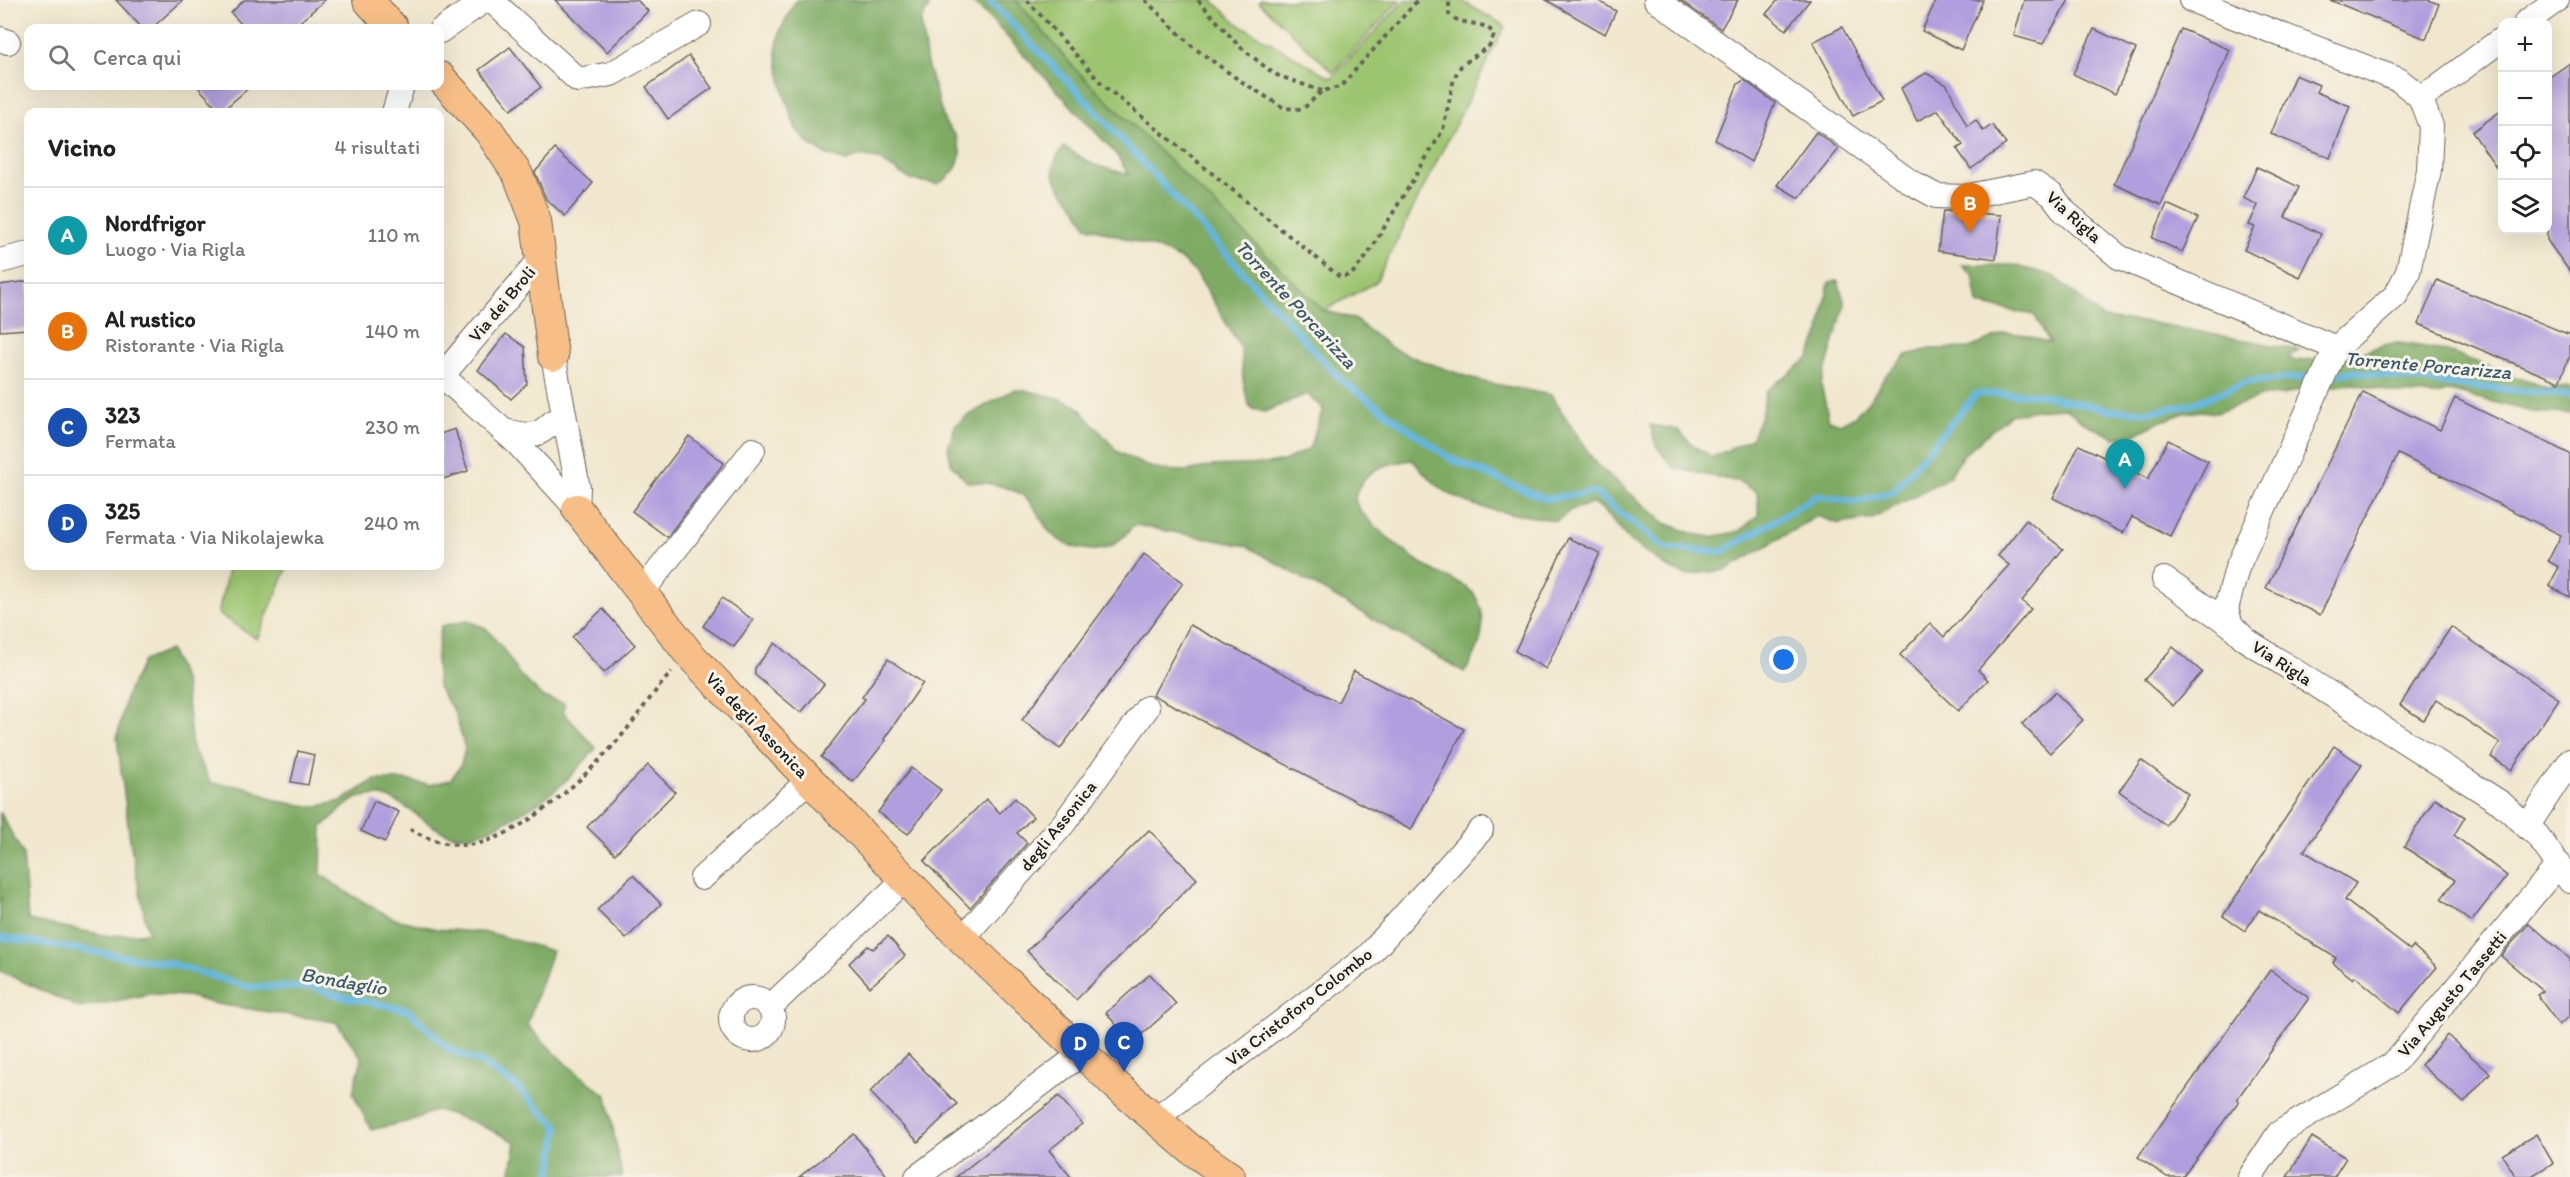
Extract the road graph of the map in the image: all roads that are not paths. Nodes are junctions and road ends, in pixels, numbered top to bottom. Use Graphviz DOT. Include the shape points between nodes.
graph roads {
  1 [pos="368,0"];
  2 [pos="485,0"];
  3 [pos="491,0"];
  4 [pos="2191,0"];
  5 [pos="2557,0"];
  6 [pos="2562,0"];
  7 [pos="1669,4"];
  8 [pos="2570,16"];
  9 [pos="2532,18"];
  10 [pos="389,24"];
  11 [pos="699,24"];
  12 [pos="444,28"];
  13 [pos="2498,42"];
  14 [pos="444,80"];
  15 [pos="401,90"];
  16 [pos="2420,97"];
  17 [pos="395,108"];
  18 [pos="24,256"];
  19 [pos="540,260"];
  20 [pos="0,261"];
  21 [pos="553,356"];
  22 [pos="2332,356"];
  23 [pos="444,372"];
  24 [pos="444,378"];
  25 [pos="553,422"];
  26 [pos="504,431"];
  27 [pos="753,450"];
  28 [pos="556,485"];
  29 [pos="577,509"];
  30 [pos="2164,579"];
  31 [pos="642,592"];
  32 [pos="2231,625"];
  33 [pos="1147,708"];
  34 [pos="2570,761"];
  35 [pos="809,780"];
  36 [pos="2527,827"];
  37 [pos="1481,830"];
  38 [pos="2565,872"];
  39 [pos="702,878"];
  40 [pos="905,879"];
  41 [pos="962,939"];
  42 [pos="770,1007"];
  43 [pos="1086,1058"];
  44 [pos="1155,1119"];
  45 [pos="917,1177"];
  46 [pos="1230,1177"];
  47 [pos="2250,1177"];
  1 -- 10 [label="main road"];
  2 -- 12 [label="street"];
  3 -- 11 [label="street" via="578,80 612,74"];
  4 -- 16 [label="street" via="2399,80"];
  5 -- 9 [label="street"];
  6 -- 8 [label="street"];
  7 -- 22 [label="street, Via Rigla" via="1912,183 1936,196 1964,197 2034,183 2119,256"];
  13 -- 16 [label="street"];
  14 -- 19 [label="main road" via="489,131 518,175 536,221"];
  15 -- 17 [label="street"];
  16 -- 22 [label="street" via="2431,126 2429,170 2408,272 2396,295"];
  18 -- 20 [label="street"];
  19 -- 21 [label="main road"];
  19 -- 23 [label="street, Via dei Broli"];
  21 -- 25 [label="street"];
  21 -- 29 [label="street" via="578,488"];
  22 -- 32 [label="street" via="2237,568 2226,609"];
  24 -- 26 [label="street, Via degli Assonica"];
  25 -- 26 [label="street" via="532,436"];
  25 -- 28 [label="street"];
  26 -- 28 [label="street, Via degli Assonica"];
  27 -- 31 [label="street"];
  28 -- 29 [label="street, Via degli Assonica"];
  29 -- 31 [label="main road, Via degli Assonica"];
  30 -- 32 [label="street, Via Rigla"];
  31 -- 35 [label="main road, Via degli Assonica" via="689,654"];
  32 -- 36 [label="street, Via Rigla" via="2246,640 2500,803"];
  33 -- 41 [label="street, degli Assonica" via="1064,823"];
  34 -- 36 [label="street"];
  35 -- 39 [label="street"];
  35 -- 40 [label="main road, Via degli Assonica"];
  36 -- 38 [label="street, Via Rigla"];
  37 -- 44 [label="street, Via Cristoforo Colombo" via="1368,956"];
  38 -- 47 [label="street, Via Augusto Tassetti" via="2394,1064 2279,1133"];
  40 -- 41 [label="main road, Via degli Assonica"];
  40 -- 42 [label="street"];
  41 -- 43 [label="main road, Via degli Assonica"];
  43 -- 44 [label="main road, Via degli Assonica"];
  43 -- 45 [label="street"];
  44 -- 46 [label="main road, Via degli Assonica"];
}
